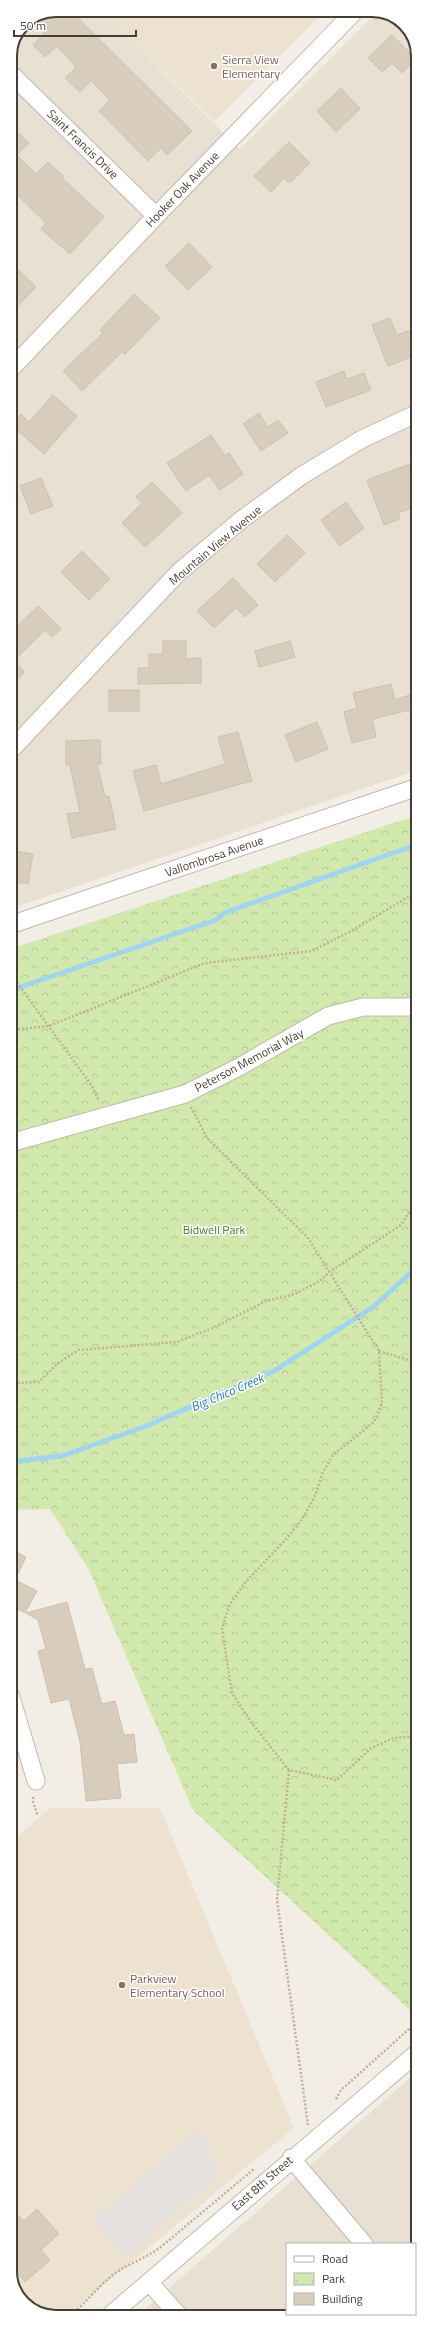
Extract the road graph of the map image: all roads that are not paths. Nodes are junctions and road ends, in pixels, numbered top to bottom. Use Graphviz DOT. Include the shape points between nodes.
graph roads {
  1 [pos="349,17"];
  2 [pos="17,80"];
  3 [pos="156,216"];
  4 [pos="17,363"];
  5 [pos="411,416"];
  6 [pos="17,744"];
  7 [pos="411,789"];
  8 [pos="17,923"];
  9 [pos="411,1007"];
  10 [pos="17,1141"];
  11 [pos="17,1717"];
  12 [pos="36,1780"];
  13 [pos="411,2058"];
  14 [pos="291,2158"];
  15 [pos="363,2243"];
  16 [pos="149,2282"];
  17 [pos="116,2310"];
  18 [pos="174,2310"];
  1 -- 3 [label="street, Hooker Oak Avenue"];
  2 -- 3 [label="street, Saint Francis Drive"];
  3 -- 4 [label="street, Hooker Oak Avenue"];
  5 -- 6 [label="street, Mountain View Avenue" via="362,439 301,476 241,520 179,572"];
  7 -- 8 [label="street, Vallombrosa Avenue"];
  9 -- 10 [label="street, Peterson Memorial Way" via="363,1007 328,1016 239,1067 185,1094"];
  11 -- 12 [label="street"];
  13 -- 14 [label="street, East 8th Street"];
  14 -- 15 [label="street"];
  14 -- 16 [label="street, East 8th Street"];
  16 -- 17 [label="street, East 8th Street"];
  16 -- 18 [label="street"];
}
